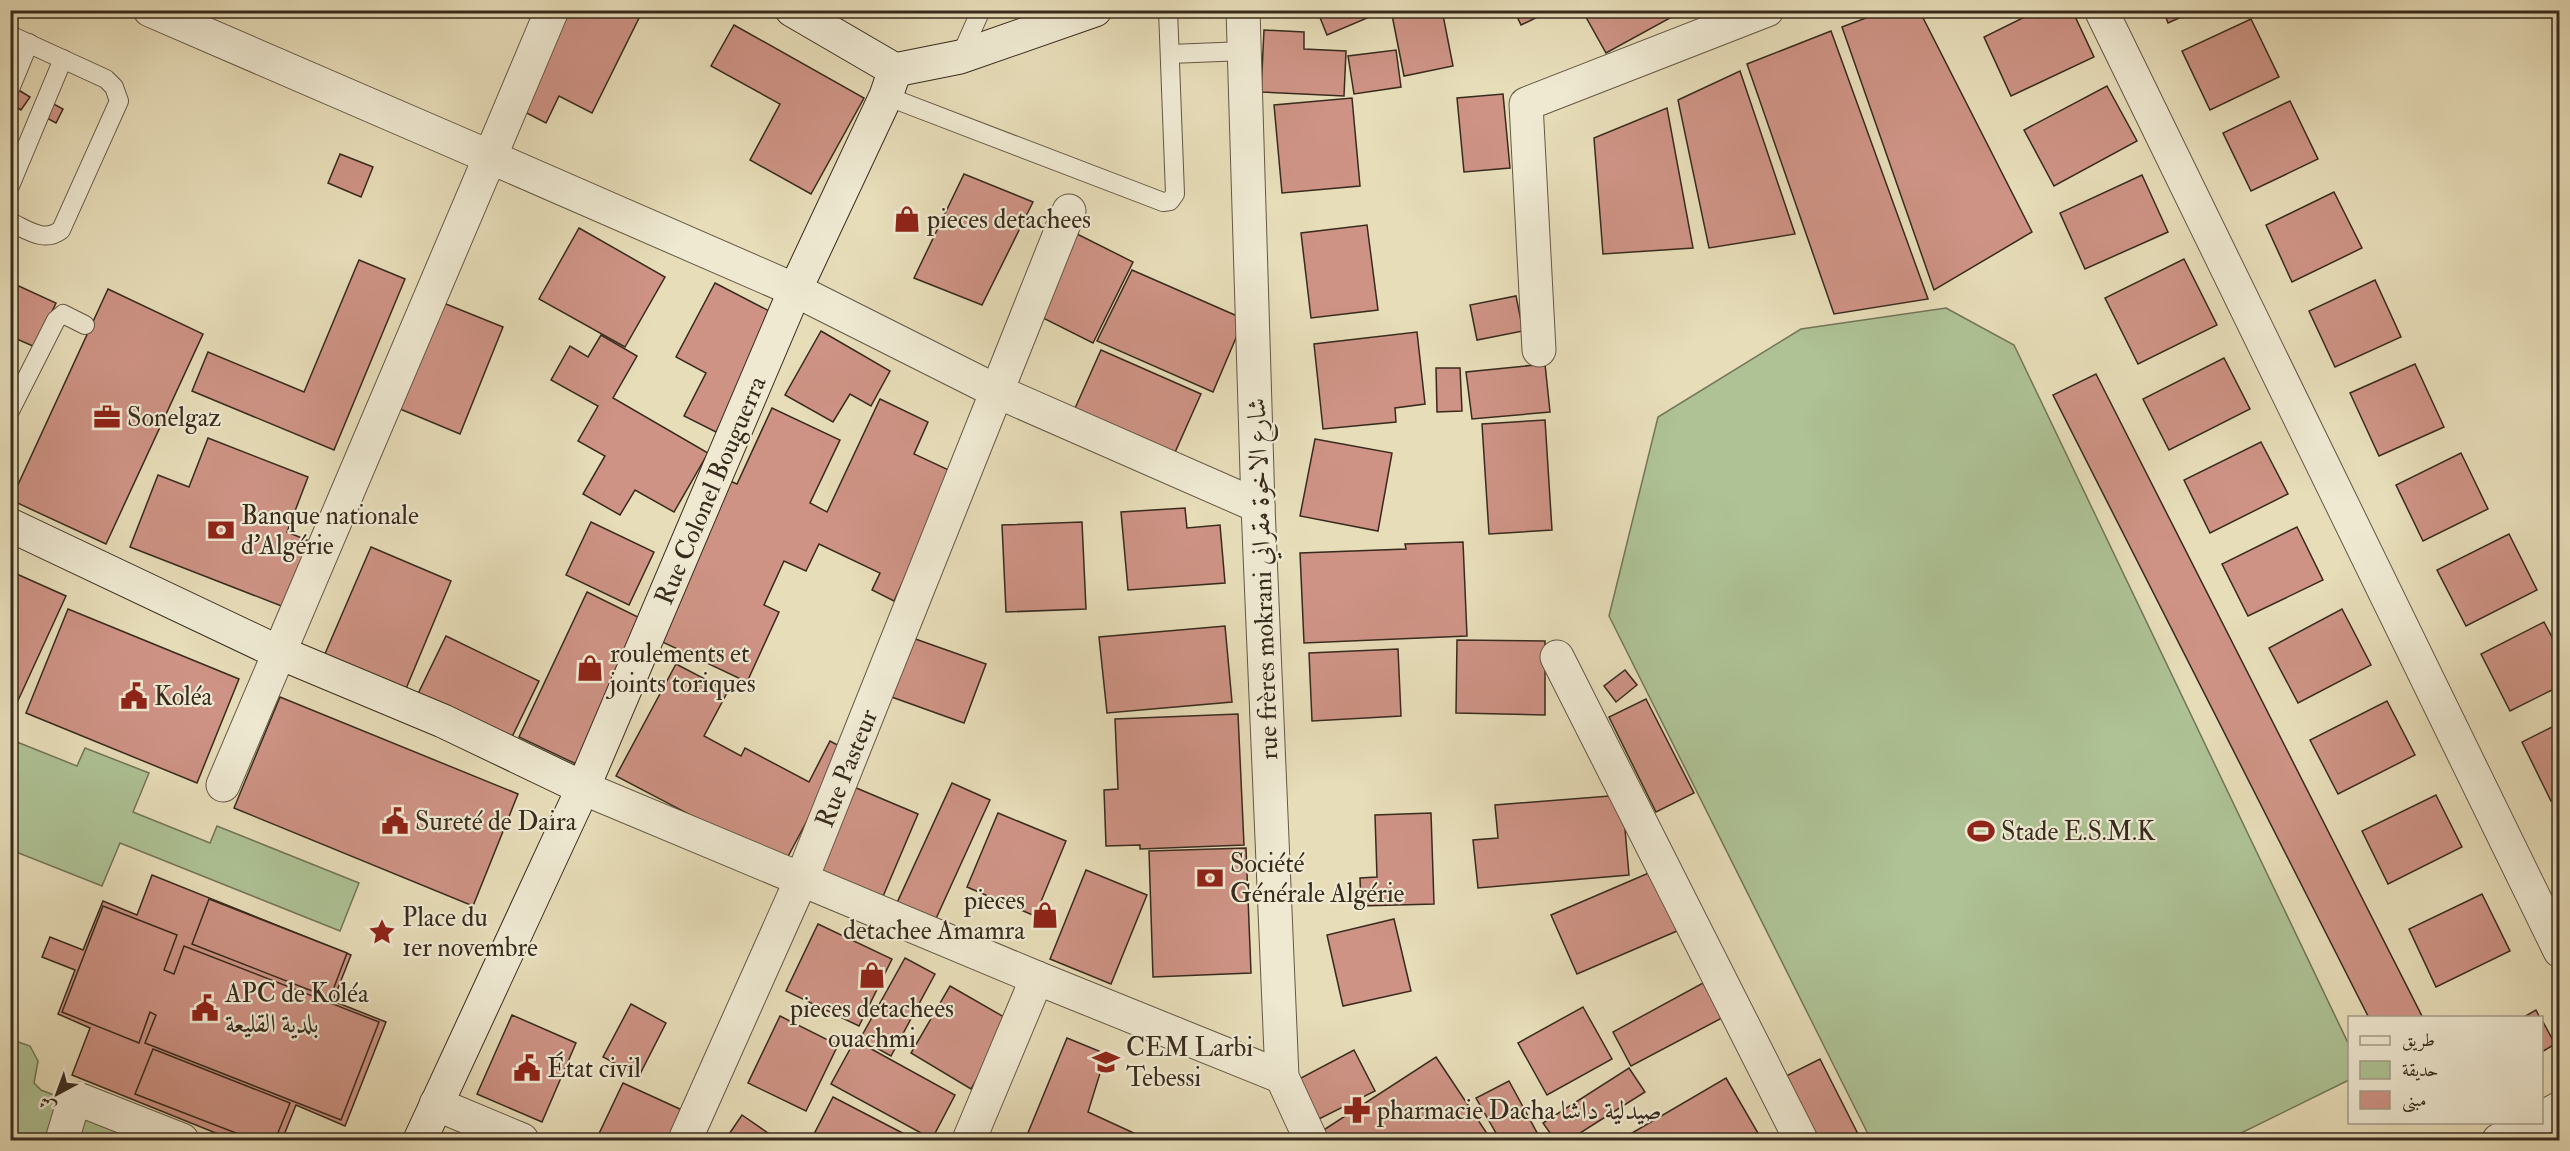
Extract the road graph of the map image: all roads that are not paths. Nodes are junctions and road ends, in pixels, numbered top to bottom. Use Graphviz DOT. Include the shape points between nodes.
graph roads {
  1 [pos="150,10"];
  2 [pos="552,10"];
  3 [pos="792,10"];
  4 [pos="981,10"];
  5 [pos="1095,10"];
  6 [pos="1168,10"];
  7 [pos="1243,10"];
  8 [pos="1767,10"];
  9 [pos="2102,10"];
  10 [pos="1709,22"];
  11 [pos="10,35"];
  12 [pos="29,43"];
  13 [pos="1245,51"];
  14 [pos="1170,54"];
  15 [pos="960,57"];
  16 [pos="63,59"];
  17 [pos="891,83"];
  18 [pos="10,89"];
  19 [pos="490,157"];
  20 [pos="10,186"];
  21 [pos="1069,211"];
  22 [pos="10,222"];
  23 [pos="795,290"];
  24 [pos="85,324"];
  25 [pos="1539,351"];
  26 [pos="996,391"];
  27 [pos="10,411"];
  28 [pos="1258,506"];
  29 [pos="10,525"];
  30 [pos="278,652"];
  31 [pos="1557,657"];
  32 [pos="223,784"];
  33 [pos="583,788"];
  34 [pos="802,878"];
  35 [pos="2559,951"];
  36 [pos="1037,978"];
  37 [pos="1282,1077"];
  38 [pos="436,1104"];
  39 [pos="2559,1108"];
  40 [pos="2543,1117"];
  41 [pos="2529,1124"];
  42 [pos="62,1140"];
  43 [pos="182,1140"];
  44 [pos="420,1140"];
  45 [pos="522,1140"];
  46 [pos="685,1140"];
  47 [pos="969,1140"];
  48 [pos="1311,1140"];
  49 [pos="1801,1140"];
  50 [pos="2499,1140"];
  1 -- 19 [label="street"];
  2 -- 19 [label="street"];
  3 -- 17 [label="street"];
  4 -- 15 [label="lane"];
  5 -- 15 [label="street"];
  6 -- 14 [label="lane"];
  7 -- 13 [label="street, rue frères mokrani شارع الاخوة مقراني"];
  8 -- 10 [label="street"];
  9 -- 35 [label="street"];
  10 -- 25 [label="street" via="1526,104"];
  11 -- 12 [label="lane"];
  12 -- 16 [label="lane"];
  12 -- 18 [label="lane"];
  13 -- 14 [label="lane"];
  13 -- 28 [label="street, rue frères mokrani شارع الاخوة مقراني"];
  14 -- 17 [label="lane" via="1175,194 1170,201 1163,202"];
  15 -- 17 [label="street"];
  16 -- 20 [label="lane"];
  16 -- 22 [label="lane" via="114,87 119,100 117,110 62,230 46,238"];
  17 -- 23 [label="street, Rue Colonel Bouguerra"];
  19 -- 23 [label="street"];
  19 -- 30 [label="street"];
  21 -- 26 [label="street, Rue Pasteur"];
  23 -- 26 [label="street"];
  23 -- 33 [label="street, Rue Colonel Bouguerra"];
  24 -- 27 [label="lane" via="63,314 56,320"];
  26 -- 28 [label="street"];
  26 -- 34 [label="street, Rue Pasteur"];
  28 -- 37 [label="street, rue frères mokrani شارع الاخوة مقراني"];
  29 -- 30 [label="street"];
  30 -- 32 [label="street"];
  30 -- 33 [label="street" via="443,721"];
  31 -- 49 [label="street"];
  33 -- 34 [label="street"];
  33 -- 38 [label="street, Rue Colonel Bouguerra"];
  34 -- 36 [label="street"];
  34 -- 46 [label="street, Rue Pasteur"];
  36 -- 37 [label="street"];
  36 -- 47 [label="street"];
  37 -- 48 [label="street, rue frères mokrani شارع الاخوة مقراني"];
  38 -- 44 [label="street, Rue Colonel Bouguerra"];
  38 -- 45 [label="street"];
  39 -- 40 [label="street"];
  41 -- 50 [label="street"];
  42 -- 43 [label="street" via="74,1100 78,1099"];
}
